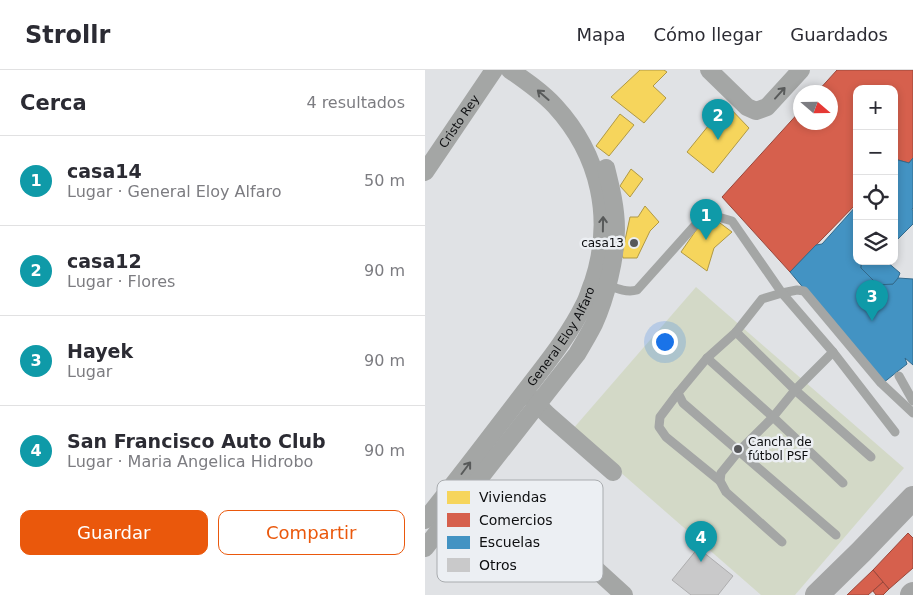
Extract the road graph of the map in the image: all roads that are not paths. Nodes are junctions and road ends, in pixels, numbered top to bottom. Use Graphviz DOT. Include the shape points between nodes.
graph roads {
  1 [pos="494,70"];
  2 [pos="510,70"];
  3 [pos="709,70"];
  4 [pos="801,70"];
  5 [pos="606,168"];
  6 [pos="425,172"];
  7 [pos="601,281"];
  8 [pos="782,293"];
  9 [pos="736,332"];
  10 [pos="833,352"];
  11 [pos="707,358"];
  12 [pos="795,390"];
  13 [pos="525,392"];
  14 [pos="913,392"];
  15 [pos="678,393"];
  16 [pos="913,401"];
  17 [pos="538,404"];
  18 [pos="913,413"];
  19 [pos="773,417"];
  20 [pos="895,432"];
  21 [pos="738,452"];
  22 [pos="871,457"];
  23 [pos="613,472"];
  24 [pos="458,480"];
  25 [pos="478,480"];
  26 [pos="720,481"];
  27 [pos="843,483"];
  28 [pos="913,498"];
  29 [pos="437,506"];
  30 [pos="425,520"];
  31 [pos="437,533"];
  32 [pos="836,535"];
  33 [pos="782,542"];
  34 [pos="425,548"];
  35 [pos="603,577"];
  36 [pos="623,595"];
  37 [pos="817,595"];
  1 -- 6 [label="street, Cristo Rey"];
  7 -- 2 [label="street, General Eloy Alfaro, one-way" via="603,222 595,173 570,124 554,104"];
  3 -- 4 [label="street, one-way" via="747,108 756,111 767,107"];
  5 -- 7 [label="street" via="614,197 616,230 612,263"];
  7 -- 8 [label="lane" via="624,290 637,290 697,223 707,216 715,216 732,221"];
  7 -- 13 [label="street, General Eloy Alfaro"];
  7 -- 17 [label="street" via="604,297 594,324 577,354"];
  8 -- 9 [label="lane" via="762,299"];
  8 -- 10 [label="lane"];
  8 -- 18 [label="lane" via="804,291 881,383"];
  9 -- 11 [label="lane"];
  9 -- 12 [label="lane"];
  10 -- 12 [label="lane"];
  10 -- 20 [label="lane"];
  11 -- 15 [label="lane"];
  11 -- 19 [label="lane"];
  12 -- 19 [label="lane"];
  12 -- 22 [label="lane"];
  13 -- 17 [label="street"];
  24 -- 13 [label="street, General Eloy Alfaro, one-way"];
  14 -- 16 [label="lane" via="899,376"];
  15 -- 21 [label="lane" via="683,403"];
  15 -- 26 [label="lane" via="660,417 659,427 666,437"];
  17 -- 23 [label="street"];
  17 -- 25 [label="street"];
  19 -- 21 [label="lane"];
  19 -- 27 [label="lane"];
  21 -- 26 [label="lane" via="721,473"];
  21 -- 32 [label="lane"];
  26 -- 33 [label="lane" via="726,492"];
  28 -- 37 [label="street"];
  30 -- 29 [label="street, General Eloy Alfaro, one-way"];
  31 -- 34 [label="street"];
  35 -- 36 [label="street"];
}
